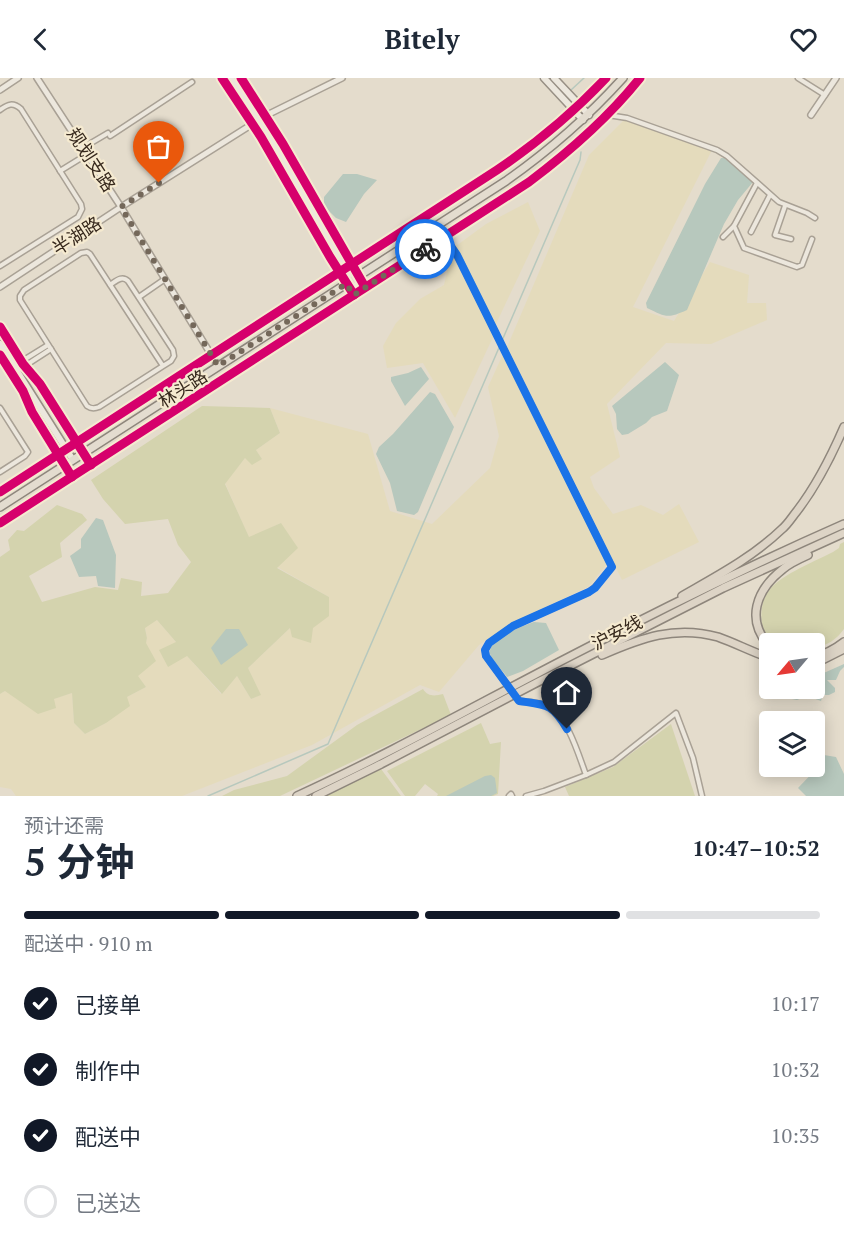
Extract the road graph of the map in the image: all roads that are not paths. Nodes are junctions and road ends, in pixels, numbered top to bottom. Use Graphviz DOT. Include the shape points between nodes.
graph roads {
  1 [pos="18,78"];
  2 [pos="37,78"];
  3 [pos="222,78"];
  4 [pos="231,78"];
  5 [pos="241,78"];
  6 [pos="342,78"];
  7 [pos="544,78"];
  8 [pos="554,78"];
  9 [pos="606,78"];
  10 [pos="623,78"];
  11 [pos="640,78"];
  12 [pos="798,78"];
  13 [pos="836,78"];
  14 [pos="192,82"];
  15 [pos="0,90"];
  16 [pos="825,95"];
  17 [pos="577,107"];
  18 [pos="0,110"];
  19 [pos="607,115"];
  20 [pos="811,115"];
  21 [pos="586,117"];
  22 [pos="262,118"];
  23 [pos="252,124"];
  24 [pos="91,143"];
  25 [pos="86,155"];
  26 [pos="60,171"];
  27 [pos="757,183"];
  28 [pos="770,195"];
  29 [pos="785,206"];
  30 [pos="121,207"];
  31 [pos="815,218"];
  32 [pos="734,226"];
  33 [pos="751,232"];
  34 [pos="444,236"];
  35 [pos="723,237"];
  36 [pos="791,239"];
  37 [pos="812,239"];
  38 [pos="0,266"];
  39 [pos="346,268"];
  40 [pos="165,279"];
  41 [pos="352,280"];
  42 [pos="110,285"];
  43 [pos="0,287"];
  44 [pos="359,291"];
  45 [pos="139,297"];
  46 [pos="0,327"];
  47 [pos="0,344"];
  48 [pos="48,345"];
  49 [pos="51,349"];
  50 [pos="212,355"];
  51 [pos="2,356"];
  52 [pos="21,361"];
  53 [pos="25,366"];
  54 [pos="163,366"];
  55 [pos="218,366"];
  56 [pos="15,368"];
  57 [pos="0,408"];
  58 [pos="844,427"];
  59 [pos="77,442"];
  60 [pos="66,449"];
  61 [pos="84,453"];
  62 [pos="58,454"];
  63 [pos="73,460"];
  64 [pos="65,465"];
  65 [pos="91,465"];
  66 [pos="0,472"];
  67 [pos="72,477"];
  68 [pos="0,492"];
  69 [pos="0,507"];
  70 [pos="0,523"];
  71 [pos="844,524"];
  72 [pos="844,534"];
  73 [pos="630,626"];
  74 [pos="759,633"];
  75 [pos="844,642"];
  76 [pos="844,649"];
  77 [pos="759,654"];
  78 [pos="825,654"];
  79 [pos="825,658"];
  80 [pos="536,683"];
  81 [pos="512,692"];
  82 [pos="586,775"];
  83 [pos="297,796"];
  84 [pos="316,796"];
  85 [pos="526,796"];
  86 [pos="702,796"];
  1 -- 15 [label="street"];
  2 -- 25 [label="street, 规划支路"];
  3 -- 23 [label="street"];
  4 -- 22 [label="main road"];
  5 -- 22 [label="street"];
  6 -- 22 [label="street, 半湖路"];
  7 -- 17 [label="main road"];
  8 -- 17 [label="main road"];
  9 -- 17 [label="street"];
  10 -- 21 [label="main road, 林头路"];
  11 -- 19 [label="street"];
  12 -- 16 [label="street"];
  13 -- 16 [label="street"];
  14 -- 24 [label="street"];
  16 -- 20 [label="street"];
  17 -- 21 [label="main road"];
  17 -- 39 [label="street" via="526,150"];
  18 -- 26 [label="street" via="10,104 21,109"];
  19 -- 27 [label="street" via="627,118 717,150"];
  19 -- 34 [label="street" via="529,182"];
  21 -- 41 [label="main road, 林头路" via="506,181"];
  22 -- 23 [label="street, 半湖路"];
  22 -- 39 [label="main road"];
  23 -- 30 [label="street, 半湖路"];
  23 -- 39 [label="street"];
  25 -- 26 [label="street"];
  25 -- 30 [label="street, 规划支路"];
  26 -- 38 [label="street" via="81,204 81,213"];
  27 -- 28 [label="street"];
  27 -- 32 [label="street"];
  28 -- 29 [label="street"];
  28 -- 33 [label="street"];
  29 -- 31 [label="street"];
  29 -- 36 [label="street" via="775,235"];
  30 -- 40 [label="street, 规划支路"];
  30 -- 43 [label="street, 半湖路"];
  32 -- 35 [label="street"];
  32 -- 37 [label="street" via="744,248 797,267 802,265"];
  34 -- 44 [label="street"];
  34 -- 81 [label="street" via="463,266 612,567 589,592 513,626 489,643 486,656"];
  39 -- 41 [label="main road"];
  39 -- 50 [label="street"];
  40 -- 45 [label="street"];
  40 -- 50 [label="street, 规划支路"];
  41 -- 44 [label="main road"];
  41 -- 55 [label="main road, 林头路"];
  42 -- 45 [label="street" via="126,279"];
  42 -- 48 [label="street" via="90,254 84,252 24,290 21,304"];
  42 -- 54 [label="street"];
  44 -- 65 [label="street"];
  45 -- 54 [label="street" via="174,353"];
  46 -- 52 [label="street"];
  47 -- 51 [label="main road"];
  48 -- 49 [label="street"];
  48 -- 52 [label="street"];
  49 -- 53 [label="street"];
  49 -- 54 [label="street" via="87,406 93,409"];
  50 -- 55 [label="street, 规划支路"];
  50 -- 59 [label="street"];
  51 -- 56 [label="main road"];
  51 -- 62 [label="street"];
  52 -- 53 [label="street"];
  52 -- 56 [label="street"];
  53 -- 56 [label="street"];
  53 -- 59 [label="street"];
  55 -- 61 [label="main road, 林头路"];
  56 -- 60 [label="main road"];
  57 -- 66 [label="street" via="27,452"];
  58 -- 73 [label="highway" via="814,487 784,528 728,570"];
  59 -- 60 [label="street"];
  59 -- 61 [label="street"];
  60 -- 62 [label="street"];
  60 -- 63 [label="main road"];
  61 -- 63 [label="main road, 林头路"];
  61 -- 65 [label="street"];
  62 -- 64 [label="street"];
  62 -- 68 [label="street"];
  63 -- 64 [label="main road, 林头路"];
  64 -- 67 [label="street"];
  64 -- 69 [label="main road, 林头路"];
  65 -- 67 [label="street"];
  67 -- 70 [label="street"];
  71 -- 73 [label="highway, 沪安线"];
  72 -- 74 [label="highway" via="772,578 756,605"];
  72 -- 80 [label="highway, 沪安线" via="723,588"];
  73 -- 81 [label="highway, 沪安线"];
  75 -- 78 [label="highway"];
  76 -- 79 [label="highway"];
  77 -- 80 [label="highway" via="692,632 667,633 621,646"];
  80 -- 81 [label="highway, 沪安线"];
  81 -- 82 [label="street" via="519,701 545,705 555,711"];
  81 -- 83 [label="highway, 沪安线"];
  81 -- 84 [label="highway, 沪安线" via="381,765"];
  82 -- 85 [label="street"];
  82 -- 86 [label="street" via="614,762 676,713"];
}
